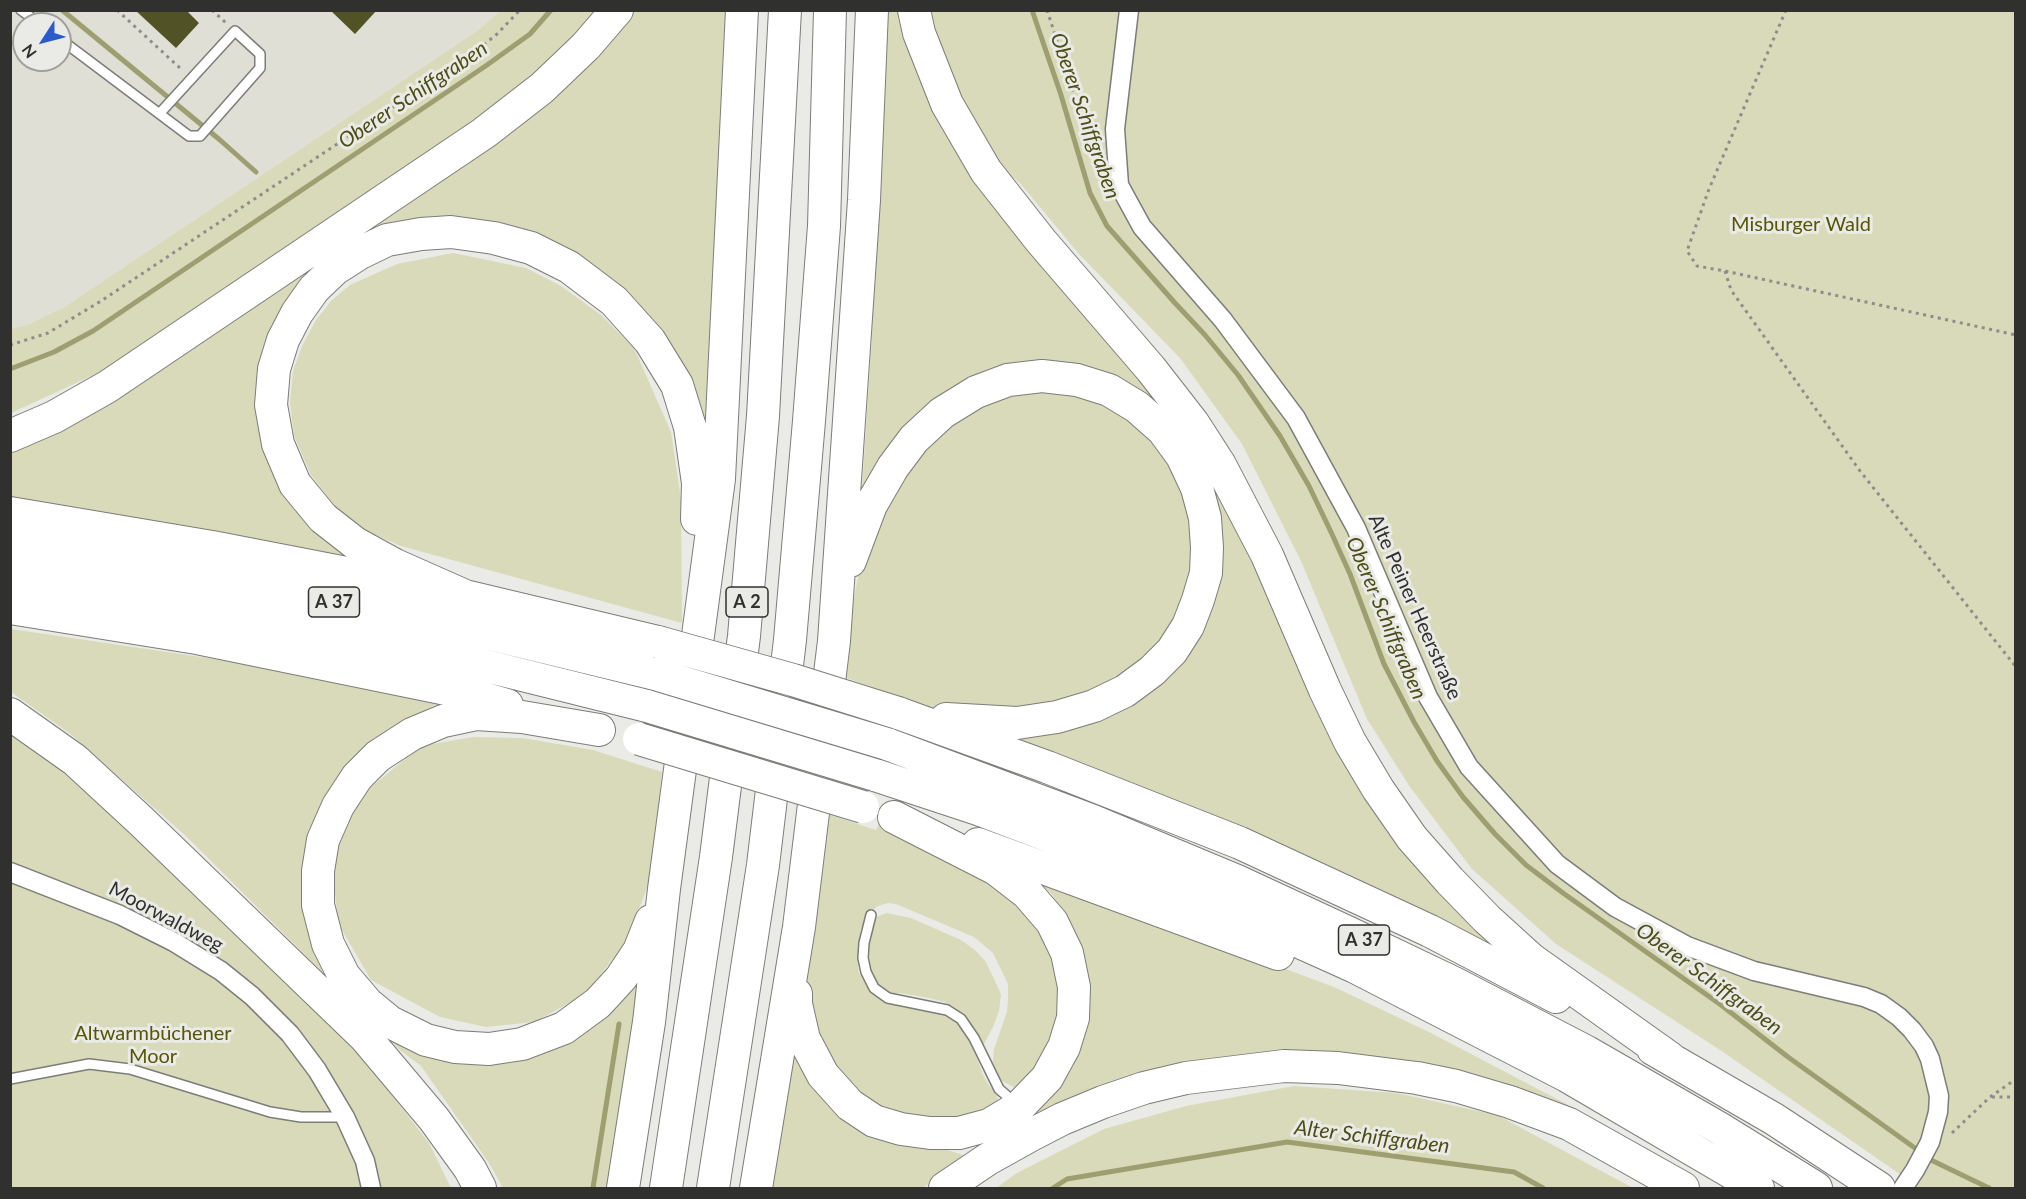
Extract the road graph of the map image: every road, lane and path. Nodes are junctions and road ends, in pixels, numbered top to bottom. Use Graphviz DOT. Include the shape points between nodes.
graph roads {
  1 [pos="117,10"];
  2 [pos="520,10"];
  3 [pos="617,10"];
  4 [pos="742,10"];
  5 [pos="785,10"];
  6 [pos="830,10"];
  7 [pos="872,10"];
  8 [pos="914,10"];
  9 [pos="1047,10"];
  10 [pos="1129,10"];
  11 [pos="1786,10"];
  12 [pos="72,48"];
  13 [pos="192,78"];
  14 [pos="160,113"];
  15 [pos="1115,129"];
  16 [pos="1725,271"];
  17 [pos="2016,335"];
  18 [pos="10,345"];
  19 [pos="10,436"];
  20 [pos="10,513"];
  21 [pos="10,545"];
  22 [pos="10,576"];
  23 [pos="465,596"];
  24 [pos="10,608"];
  25 [pos="698,630"];
  26 [pos="834,641"];
  27 [pos="2016,667"];
  28 [pos="898,713"];
  29 [pos="10,714"];
  30 [pos="599,730"];
  31 [pos="680,765"];
  32 [pos="894,817"];
  33 [pos="10,872"];
  34 [pos="664,889"];
  35 [pos="871,915"];
  36 [pos="799,927"];
  37 [pos="1443,1012"];
  38 [pos="1670,1058"];
  39 [pos="10,1079"];
  40 [pos="2016,1079"];
  41 [pos="1990,1097"];
  42 [pos="2016,1097"];
  43 [pos="1019,1107"];
  44 [pos="345,1117"];
  45 [pos="1928,1146"];
  46 [pos="1868,1181"];
  47 [pos="371,1188"];
  48 [pos="480,1188"];
  49 [pos="623,1188"];
  50 [pos="664,1188"];
  51 [pos="713,1188"];
  52 [pos="756,1188"];
  53 [pos="945,1188"];
  54 [pos="1683,1188"];
  55 [pos="1758,1188"];
  56 [pos="1816,1188"];
  57 [pos="1903,1188"];
  1 -- 13 [label="path"];
  2 -- 18 [label="path" via="471,55 101,301 48,333"];
  3 -- 19 [label="highway" via="542,88 484,133 107,387"];
  4 -- 25 [label="highway" via="719,479"];
  5 -- 50 [label="highway, A 2" via="763,416 744,636 714,868"];
  6 -- 51 [label="highway, A 2" via="824,225 790,640 763,865"];
  7 -- 26 [label="highway" via="864,200"];
  8 -- 38 [label="highway" via="947,104 986,171 1041,242 1151,369 1220,465 1267,555 1350,741 1412,838 1457,889 1531,959"];
  9 -- 15 [label="path" via="1082,118"];
  10 -- 15 [label="street, Alte Peiner Heerstraße"];
  11 -- 16 [label="path" via="1709,189 1687,251 1697,266"];
  12 -- 14 [label="lane"];
  13 -- 14 [label="lane"];
  13 -- 14 [label="lane" via="235,31 260,54 260,68 200,136 189,136"];
  15 -- 45 [label="street, Alte Peiner Heerstraße" via="1119,185 1142,227 1223,320 1296,418 1356,528 1428,697 1470,767 1557,864 1616,907 1687,946 1754,971 1864,997 1899,1017 1924,1046 1936,1080 1938,1112"];
  16 -- 17 [label="path"];
  16 -- 27 [label="path" via="1731,290 1860,471"];
  20 -- 23 [label="highway"];
  21 -- 56 [label="highway, A 37, bridge" via="221,579 465,628 655,674 887,744 1104,825 1237,881 1454,983 1587,1052"];
  22 -- 37 [label="highway, A 37, bridge" via="237,614 466,661 647,706 875,775 1081,848 1334,958"];
  23 -- 25 [label="highway" via="395,565 355,543 323,518 295,484 278,444 271,405 274,369 283,340 314,289 360,253 387,240 421,234 451,232 531,248 569,267 614,302 650,341 677,385 690,427 698,483"];
  23 -- 28 [label="highway, bridge" via="658,642"];
  24 -- 30 [label="highway" via="197,638 466,693"];
  25 -- 31 [label="highway"];
  26 -- 28 [label="highway" via="852,552 871,505 900,457 942,413 976,392 1008,380 1042,376 1077,380 1109,390 1137,407 1163,430 1182,456 1197,488 1207,548 1206,573 1198,600 1172,651 1125,691 1057,717 988,723"];
  26 -- 36 [label="highway"];
  28 -- 38 [label="highway" via="1240,843 1430,931"];
  29 -- 48 [label="highway" via="75,760 116,797 364,1037 434,1119"];
  30 -- 32 [label="highway, bridge"];
  30 -- 34 [label="highway" via="476,714 443,721 412,734 378,756 357,777 338,806 323,840 318,905 328,944 344,976 390,1022 426,1040 455,1047 522,1044 564,1028 621,978 639,951"];
  31 -- 34 [label="highway"];
  31 -- 50 [label="highway"];
  32 -- 37 [label="highway"];
  32 -- 43 [label="highway" via="996,869 1027,892 1052,922 1067,953 1074,987 1073,1018 1064,1047 1047,1078"];
  33 -- 44 [label="street, Moorwaldweg" via="120,915 221,971 290,1034"];
  34 -- 49 [label="highway" via="649,1022"];
  35 -- 43 [label="lane" via="863,958 874,988 888,998 947,1010 961,1018 999,1089"];
  36 -- 43 [label="highway" via="796,1004 804,1039 823,1075 850,1105 874,1121 930,1133 959,1133 989,1125"];
  36 -- 52 [label="highway"];
  37 -- 55 [label="highway, A 37" via="1567,1076"];
  38 -- 46 [label="highway" via="1774,1119"];
  39 -- 44 [label="lane" via="89,1064 130,1069 270,1112"];
  40 -- 41 [label="path"];
  41 -- 42 [label="path"];
  41 -- 45 [label="path" via="1942,1142"];
  44 -- 47 [label="street, Moorwaldweg" via="365,1161"];
  45 -- 57 [label="street, Alte Peiner Heerstraße"];
  53 -- 54 [label="highway" via="1033,1134 1103,1102 1186,1078 1284,1066 1338,1068 1467,1089 1569,1124"];
}
